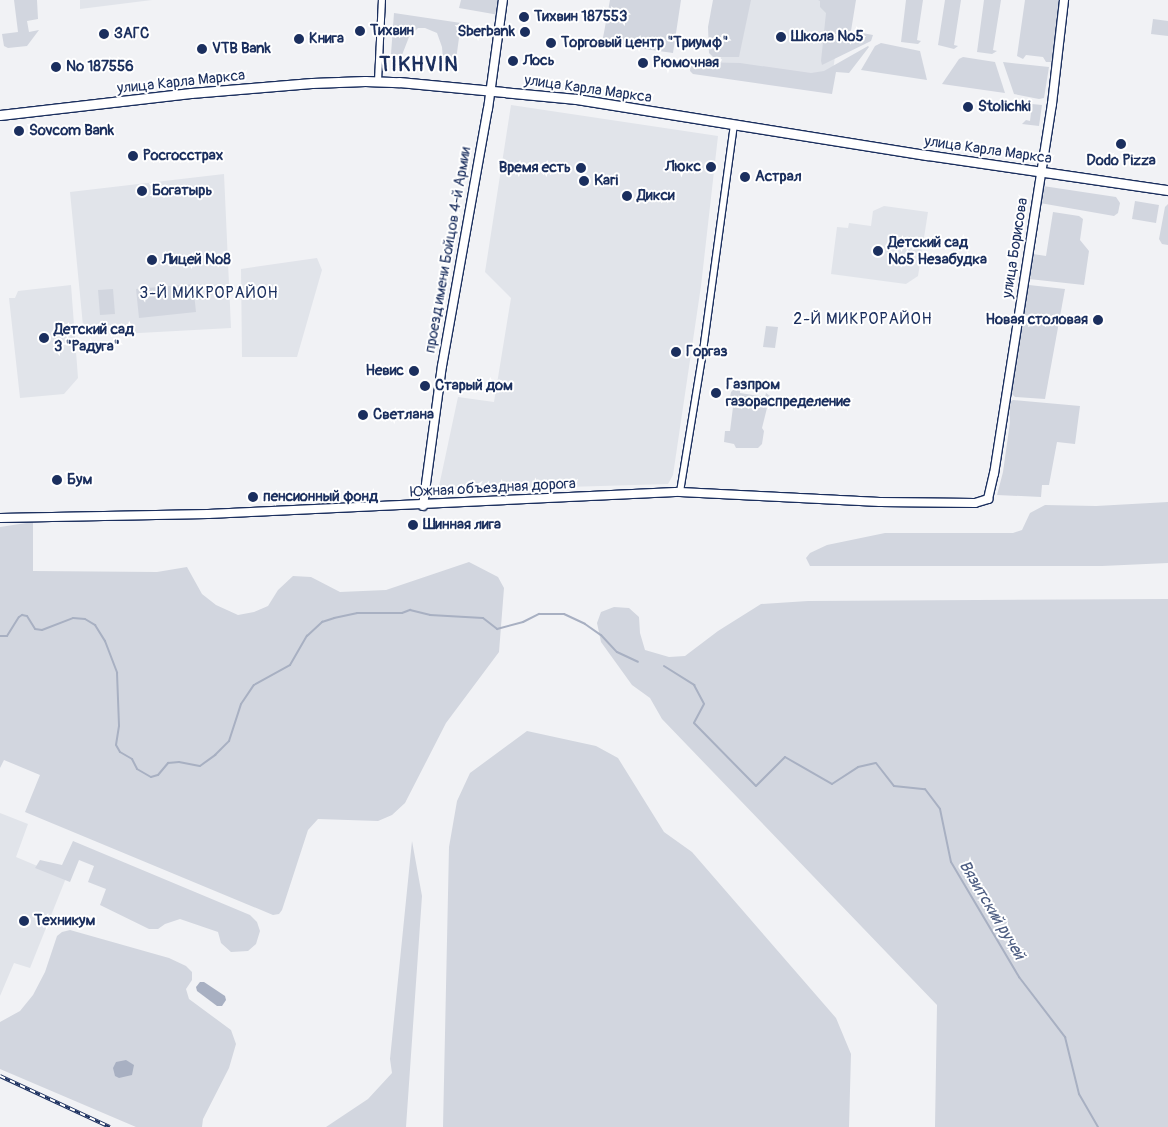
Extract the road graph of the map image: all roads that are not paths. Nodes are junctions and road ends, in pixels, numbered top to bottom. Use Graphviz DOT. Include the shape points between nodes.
graph roads {
  1 [pos="382,0"];
  2 [pos="504,0"];
  3 [pos="1064,0"];
  4 [pos="378,81"];
  5 [pos="490,90"];
  6 [pos="0,115"];
  7 [pos="734,125"];
  8 [pos="1040,171"];
  9 [pos="1168,190"];
  10 [pos="680,492"];
  11 [pos="988,499"];
  12 [pos="423,506"];
  13 [pos="0,518"];
  1 -- 4 [label="street"];
  2 -- 5 [label="street, проезд имени Бойцов 4-й Армии"];
  3 -- 8 [label="street, улица Борисова" via="1056,76"];
  4 -- 5 [label="main road, улица Карла Маркса"];
  4 -- 6 [label="main road, улица Карла Маркса" via="336,81 200,92"];
  5 -- 7 [label="main road, улица Карла Маркса" via="576,99"];
  5 -- 12 [label="street, проезд имени Бойцов 4-й Армии" via="444,347"];
  7 -- 8 [label="main road, улица Карла Маркса"];
  7 -- 10 [label="street"];
  8 -- 9 [label="main road, улица Карла Маркса"];
  8 -- 11 [label="street, улица Борисова"];
  10 -- 11 [label="street, Южная объездная дорога" via="868,502 975,503"];
  10 -- 12 [label="street, Южная объездная дорога"];
  12 -- 13 [label="street, Южная объездная дорога" via="117,518"];
}
